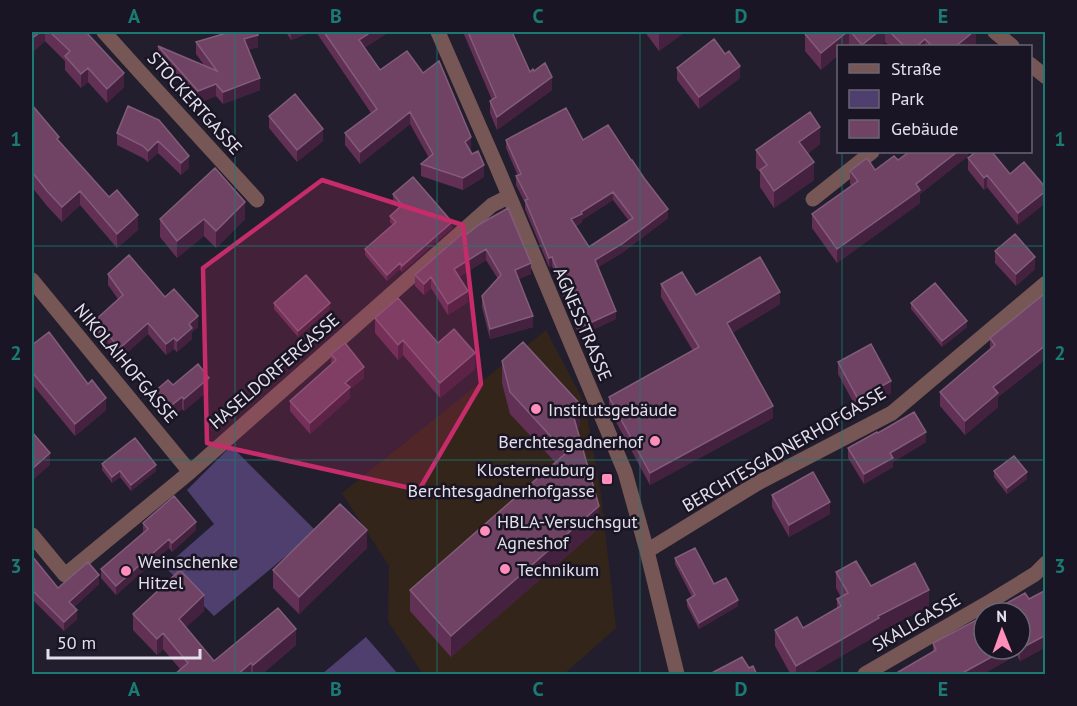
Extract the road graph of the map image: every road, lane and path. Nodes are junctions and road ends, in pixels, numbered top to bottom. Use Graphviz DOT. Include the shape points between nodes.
graph roads {
  1 [pos="105,32"];
  2 [pos="438,32"];
  3 [pos="995,32"];
  4 [pos="1006,45"];
  5 [pos="1032,66"];
  6 [pos="1046,77"];
  7 [pos="871,153"];
  8 [pos="508,196"];
  9 [pos="813,199"];
  10 [pos="257,200"];
  11 [pos="32,280"];
  12 [pos="1046,283"];
  13 [pos="190,472"];
  14 [pos="32,535"];
  15 [pos="647,551"];
  16 [pos="1046,563"];
  17 [pos="676,675"];
  18 [pos="865,675"];
  1 -- 10 [label="street, STOCKERTGASSE"];
  2 -- 8 [label="street, AGNESSTRASSE"];
  3 -- 4 [label="street"];
  5 -- 6 [label="street"];
  7 -- 9 [label="street"];
  8 -- 13 [label="street, HASELDORFERGASSE" via="492,205"];
  8 -- 15 [label="street, AGNESSTRASSE" via="625,472"];
  11 -- 13 [label="street, NIKOLAIHOFGASSE"];
  12 -- 15 [label="street, BERCHTESGADNERHOFGASSE" via="892,413 756,484"];
  13 -- 14 [label="street, HASELDORFERGASSE" via="65,575"];
  15 -- 17 [label="street, AGNESSTRASSE"];
  16 -- 18 [label="street, SKALLGASSE" via="1035,574"];
}
